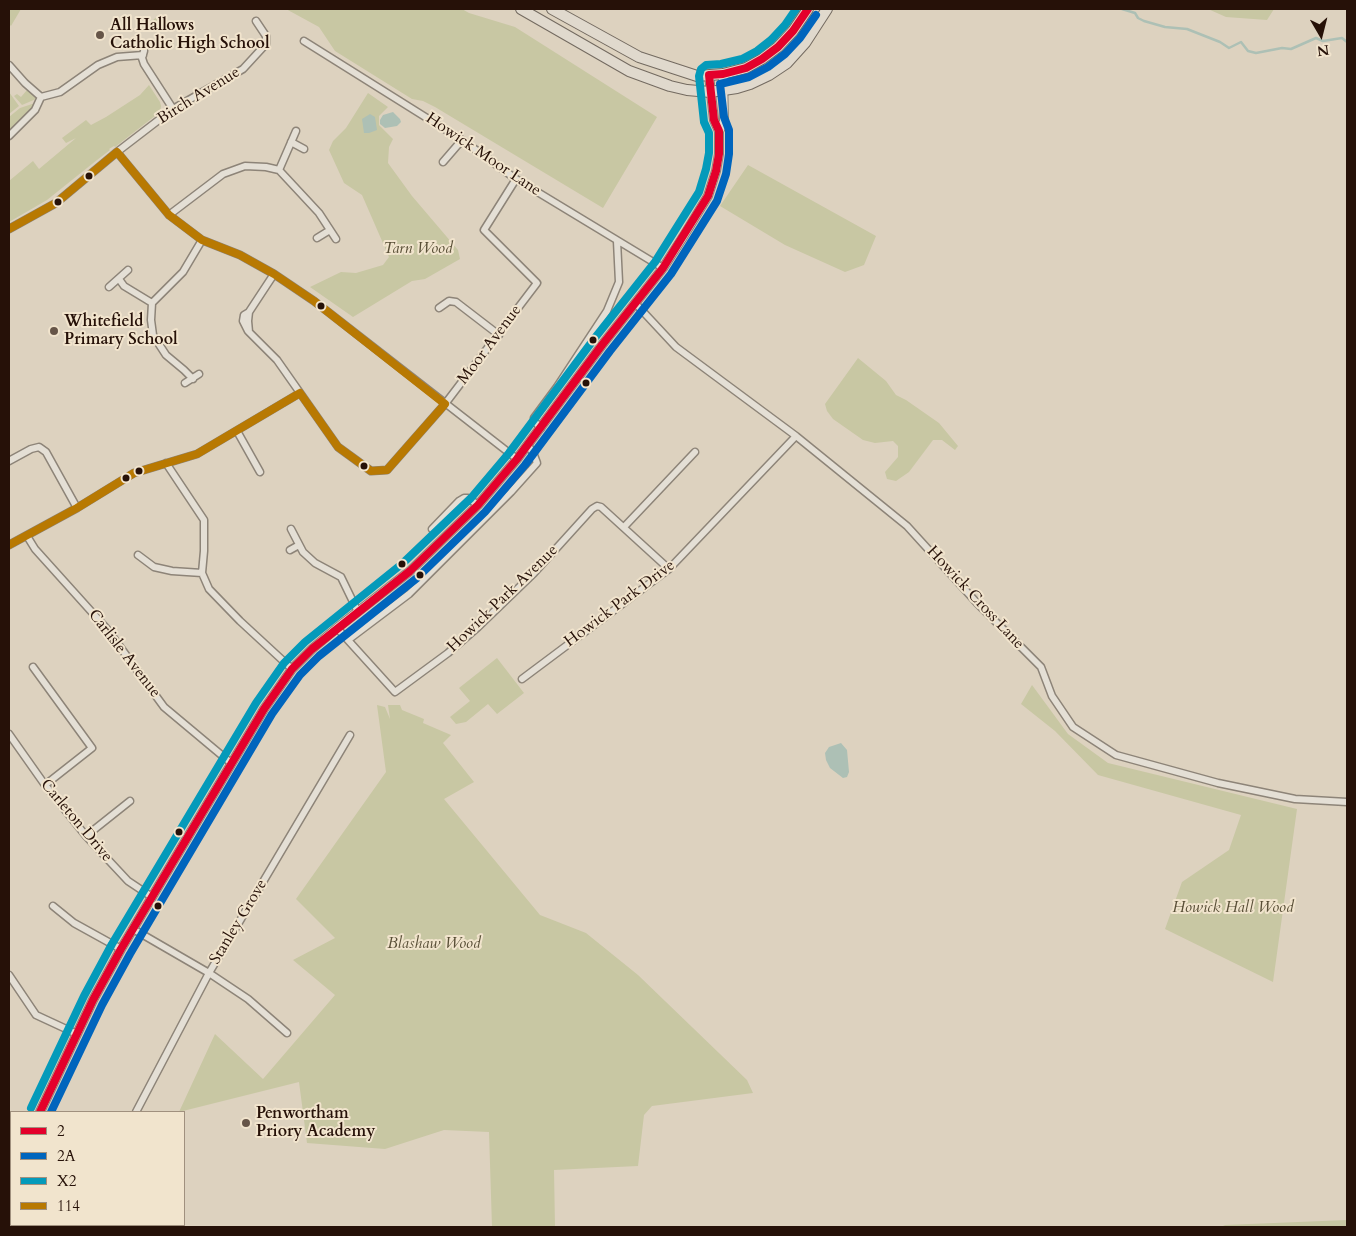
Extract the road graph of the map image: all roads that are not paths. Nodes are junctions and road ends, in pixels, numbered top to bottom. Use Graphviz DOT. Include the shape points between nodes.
graph roads {
  1 [pos="520,9"];
  2 [pos="552,9"];
  3 [pos="808,9"];
  4 [pos="827,9"];
  5 [pos="256,21"];
  6 [pos="304,41"];
  7 [pos="9,65"];
  8 [pos="723,74"];
  9 [pos="709,75"];
  10 [pos="724,90"];
  11 [pos="710,92"];
  12 [pos="41,97"];
  13 [pos="173,109"];
  14 [pos="296,131"];
  15 [pos="719,131"];
  16 [pos="9,136"];
  17 [pos="462,140"];
  18 [pos="291,142"];
  19 [pos="304,149"];
  20 [pos="117,152"];
  21 [pos="444,162"];
  22 [pos="279,170"];
  23 [pos="516,179"];
  24 [pos="169,215"];
  25 [pos="9,228"];
  26 [pos="330,230"];
  27 [pos="318,238"];
  28 [pos="336,239"];
  29 [pos="202,240"];
  30 [pos="617,241"];
  31 [pos="663,268"];
  32 [pos="128,270"];
  33 [pos="274,274"];
  34 [pos="119,279"];
  35 [pos="109,287"];
  36 [pos="152,303"];
  37 [pos="635,303"];
  38 [pos="439,308"];
  39 [pos="499,335"];
  40 [pos="199,374"];
  41 [pos="192,379"];
  42 [pos="185,384"];
  43 [pos="300,393"];
  44 [pos="445,404"];
  45 [pos="541,428"];
  46 [pos="237,431"];
  47 [pos="796,436"];
  48 [pos="528,445"];
  49 [pos="695,452"];
  50 [pos="517,459"];
  51 [pos="9,461"];
  52 [pos="166,462"];
  53 [pos="260,472"];
  54 [pos="478,505"];
  55 [pos="77,508"];
  56 [pos="624,527"];
  57 [pos="291,529"];
  58 [pos="432,530"];
  59 [pos="27,536"];
  60 [pos="299,545"];
  61 [pos="9,546"];
  62 [pos="290,550"];
  63 [pos="138,555"];
  64 [pos="669,569"];
  65 [pos="202,573"];
  66 [pos="358,612"];
  67 [pos="337,628"];
  68 [pos="348,640"];
  69 [pos="33,667"];
  70 [pos="292,669"];
  71 [pos="522,678"];
  72 [pos="9,734"];
  73 [pos="350,735"];
  74 [pos="231,763"];
  75 [pos="44,785"];
  76 [pos="130,801"];
  77 [pos="1347,802"];
  78 [pos="86,836"];
  79 [pos="152,898"];
  80 [pos="53,906"];
  81 [pos="133,929"];
  82 [pos="121,949"];
  83 [pos="209,973"];
  84 [pos="9,975"];
  85 [pos="288,1033"];
  86 [pos="77,1034"];
  87 [pos="40,1111"];
  88 [pos="137,1111"];
  1 -- 11 [label="highway" via="629,71 670,86"];
  2 -- 9 [label="highway" via="639,57 697,76"];
  3 -- 8 [label="highway" via="794,31 762,60"];
  4 -- 10 [label="highway" via="805,43 787,62 750,84"];
  5 -- 13 [label="street, Birch Avenue" via="266,36 266,44 243,70"];
  6 -- 17 [label="street, Howick Moor Lane"];
  7 -- 12 [label="street"];
  8 -- 9 [label="highway"];
  8 -- 10 [label="street"];
  9 -- 11 [label="street"];
  10 -- 11 [label="highway"];
  10 -- 15 [label="street" via="724,122"];
  11 -- 15 [label="street"];
  12 -- 13 [label="street" via="60,92 98,65 116,57 144,53 144,64"];
  12 -- 16 [label="street" via="35,110"];
  13 -- 20 [label="street, Birch Avenue"];
  14 -- 18 [label="street"];
  15 -- 31 [label="street" via="719,154 708,196"];
  17 -- 21 [label="street"];
  17 -- 23 [label="street, Howick Moor Lane"];
  18 -- 19 [label="street"];
  18 -- 22 [label="street"];
  20 -- 24 [label="street"];
  20 -- 25 [label="street, Birch Avenue" via="56,203"];
  22 -- 24 [label="street" via="245,166 223,174"];
  22 -- 26 [label="street" via="319,213"];
  23 -- 30 [label="street, Howick Moor Lane"];
  23 -- 39 [label="street, Moor Avenue" via="484,230 537,283"];
  24 -- 29 [label="street"];
  26 -- 27 [label="street"];
  26 -- 28 [label="street"];
  29 -- 33 [label="street" via="240,255"];
  29 -- 36 [label="street" via="183,272"];
  30 -- 31 [label="street, Howick Moor Lane"];
  30 -- 45 [label="street" via="619,282 607,311 534,418"];
  31 -- 37 [label="street"];
  32 -- 34 [label="street"];
  33 -- 43 [label="street, Moor Avenue" via="243,321"];
  33 -- 44 [label="street" via="337,318"];
  34 -- 35 [label="street"];
  34 -- 36 [label="street" via="124,286"];
  36 -- 41 [label="street" via="154,335 166,355"];
  37 -- 45 [label="street"];
  37 -- 47 [label="street, Howick Cross Lane" via="676,347"];
  38 -- 39 [label="street" via="449,301 456,302"];
  39 -- 44 [label="street, Moor Avenue"];
  40 -- 41 [label="street"];
  41 -- 42 [label="street"];
  43 -- 44 [label="street, Moor Avenue" via="338,447 371,471 388,470"];
  43 -- 46 [label="street"];
  44 -- 50 [label="street"];
  45 -- 48 [label="street"];
  46 -- 52 [label="street" via="196,454"];
  46 -- 53 [label="street"];
  47 -- 64 [label="street, Howick Park Drive"];
  47 -- 77 [label="street, Howick Cross Lane" via="907,526 1041,668 1052,696 1073,728 1116,755 1218,783 1295,798"];
  48 -- 50 [label="street"];
  48 -- 68 [label="street" via="537,463 511,492 409,594"];
  49 -- 56 [label="street"];
  50 -- 54 [label="street"];
  51 -- 55 [label="street" via="31,449 46,452"];
  52 -- 55 [label="street" via="134,473"];
  52 -- 65 [label="street" via="204,520"];
  54 -- 58 [label="street" via="464,498"];
  54 -- 66 [label="street" via="410,571"];
  55 -- 59 [label="street"];
  56 -- 64 [label="street, Howick Park Avenue"];
  56 -- 68 [label="street, Howick Park Avenue" via="601,507 592,509 534,573 485,620 448,653 395,692"];
  57 -- 60 [label="street"];
  59 -- 61 [label="street"];
  59 -- 74 [label="street, Carlisle Avenue" via="35,549 108,629 164,707"];
  60 -- 62 [label="street"];
  60 -- 66 [label="street" via="315,562 341,577"];
  63 -- 65 [label="street" via="154,567"];
  64 -- 71 [label="street, Howick Park Drive"];
  65 -- 70 [label="street" via="209,589"];
  66 -- 67 [label="street"];
  67 -- 68 [label="street, Howick Park Avenue"];
  67 -- 70 [label="street"];
  69 -- 75 [label="street" via="92,748"];
  70 -- 74 [label="street"];
  72 -- 75 [label="street, Carleton Drive"];
  73 -- 83 [label="street, Stanley Grove"];
  74 -- 79 [label="street"];
  75 -- 78 [label="street, Carleton Drive"];
  76 -- 78 [label="street"];
  78 -- 79 [label="street, Carleton Drive" via="128,881"];
  79 -- 81 [label="street"];
  80 -- 82 [label="street" via="74,923"];
  81 -- 82 [label="street"];
  81 -- 83 [label="street"];
  82 -- 86 [label="street"];
  83 -- 85 [label="street" via="248,998"];
  83 -- 88 [label="street, Stanley Grove"];
  84 -- 86 [label="street" via="36,1016"];
  86 -- 87 [label="street"];
}
